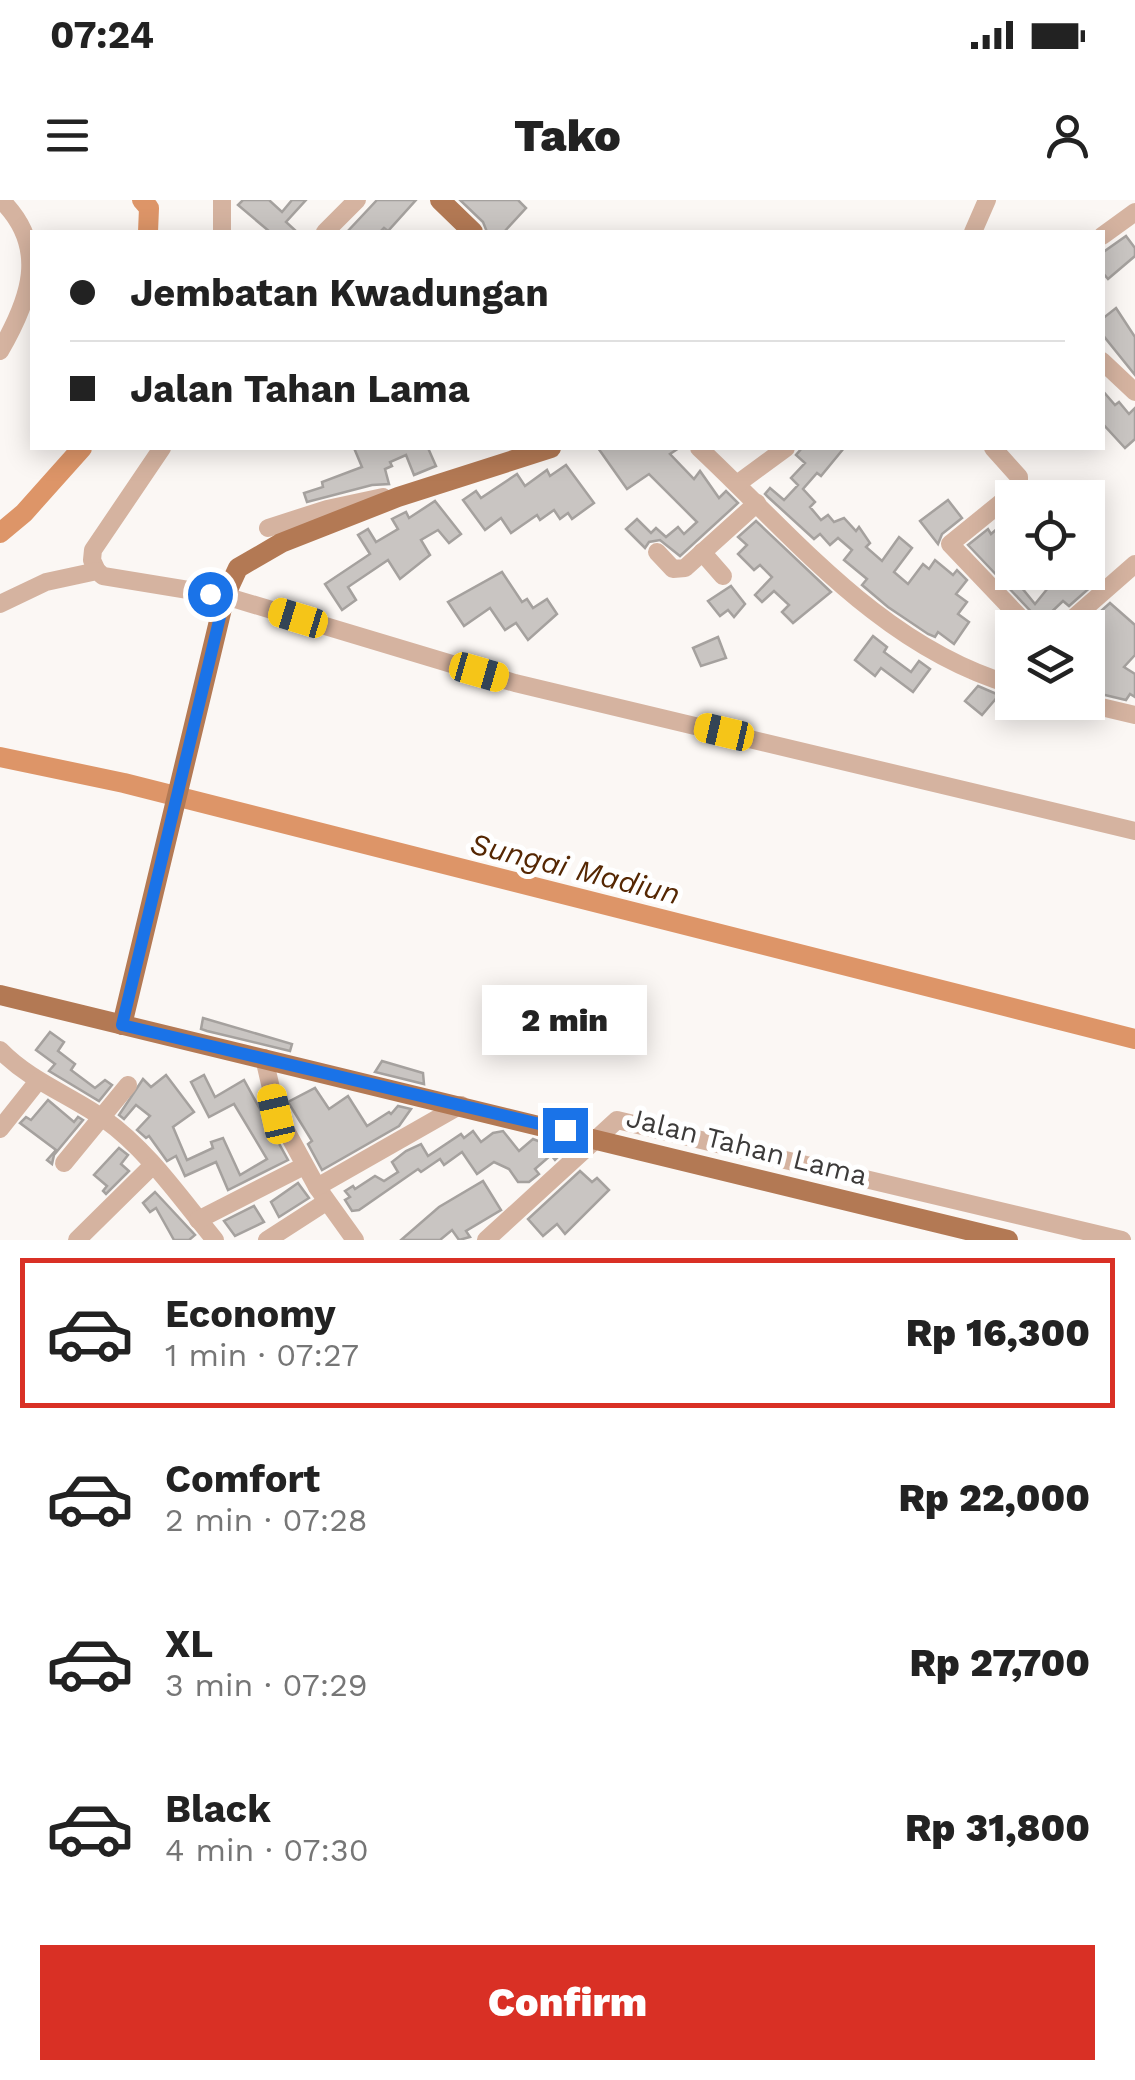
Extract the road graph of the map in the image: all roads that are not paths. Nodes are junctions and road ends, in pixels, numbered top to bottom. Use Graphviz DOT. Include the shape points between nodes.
graph roads {
  1 [pos="1,200"];
  2 [pos="222,200"];
  3 [pos="357,200"];
  4 [pos="440,200"];
  5 [pos="987,200"];
  6 [pos="1135,212"];
  7 [pos="222,230"];
  8 [pos="328,230"];
  9 [pos="471,230"];
  10 [pos="975,230"];
  11 [pos="1105,234"];
  12 [pos="30,267"];
  13 [pos="30,280"];
  14 [pos="0,351"];
  15 [pos="1105,364"];
  16 [pos="1135,392"];
  17 [pos="161,450"];
  18 [pos="545,450"];
  19 [pos="700,450"];
  20 [pos="783,450"];
  21 [pos="995,450"];
  22 [pos="737,484"];
  23 [pos="398,497"];
  24 [pos="757,503"];
  25 [pos="268,528"];
  26 [pos="657,552"];
  27 [pos="702,552"];
  28 [pos="1135,564"];
  29 [pos="97,571"];
  30 [pos="723,576"];
  31 [pos="225,596"];
  32 [pos="0,604"];
  33 [pos="1013,610"];
  34 [pos="1083,610"];
  35 [pos="995,677"];
  36 [pos="1105,708"];
  37 [pos="1135,716"];
  38 [pos="1135,832"];
  39 [pos="0,994"];
  40 [pos="122,1025"];
  41 [pos="0,1050"];
  42 [pos="264,1058"];
  43 [pos="38,1081"];
  44 [pos="128,1085"];
  45 [pos="461,1104"];
  46 [pos="102,1118"];
  47 [pos="0,1129"];
  48 [pos="600,1138"];
  49 [pos="64,1164"];
  50 [pos="152,1166"];
  51 [pos="304,1166"];
  52 [pos="322,1195"];
  53 [pos="198,1220"];
  54 [pos="77,1240"];
  55 [pos="215,1240"];
  56 [pos="267,1240"];
  57 [pos="354,1240"];
  58 [pos="486,1240"];
  59 [pos="1008,1240"];
  60 [pos="1122,1240"];
  1 -- 12 [label="street" via="26,241"];
  2 -- 7 [label="street"];
  3 -- 8 [label="street"];
  4 -- 9 [label="main road"];
  5 -- 10 [label="street"];
  6 -- 11 [label="street"];
  13 -- 14 [label="street" via="26,306"];
  15 -- 16 [label="street"];
  17 -- 29 [label="street" via="94,550"];
  18 -- 23 [label="main road"];
  19 -- 22 [label="street"];
  20 -- 22 [label="street"];
  21 -- 33 [label="street" via="1019,476 1019,488 950,544"];
  22 -- 24 [label="street"];
  23 -- 25 [label="street" via="372,498"];
  23 -- 31 [label="main road" via="257,554 238,568"];
  24 -- 27 [label="street"];
  24 -- 35 [label="street" via="846,590 910,638"];
  26 -- 27 [label="street" via="677,570"];
  27 -- 30 [label="street"];
  28 -- 34 [label="street"];
  29 -- 31 [label="street"];
  29 -- 32 [label="street" via="46,582"];
  31 -- 38 [label="street" via="516,682"];
  31 -- 40 [label="main road"];
  36 -- 37 [label="street"];
  39 -- 40 [label="main road, Jalan Tahan Lama"];
  40 -- 42 [label="main road, Jalan Tahan Lama"];
  41 -- 43 [label="street"];
  42 -- 45 [label="main road, Jalan Tahan Lama"];
  42 -- 51 [label="street" via="276,1114"];
  43 -- 46 [label="street"];
  43 -- 47 [label="street"];
  44 -- 46 [label="street"];
  45 -- 48 [label="main road, Jalan Tahan Lama"];
  45 -- 52 [label="street"];
  46 -- 49 [label="street"];
  46 -- 50 [label="street"];
  48 -- 58 [label="street"];
  48 -- 59 [label="main road, Jalan Tahan Lama"];
  48 -- 60 [label="street" via="613,1122 625,1122"];
  50 -- 53 [label="street"];
  50 -- 54 [label="street"];
  51 -- 52 [label="street"];
  51 -- 53 [label="street"];
  52 -- 56 [label="street"];
  52 -- 57 [label="street"];
  53 -- 55 [label="street"];
}
